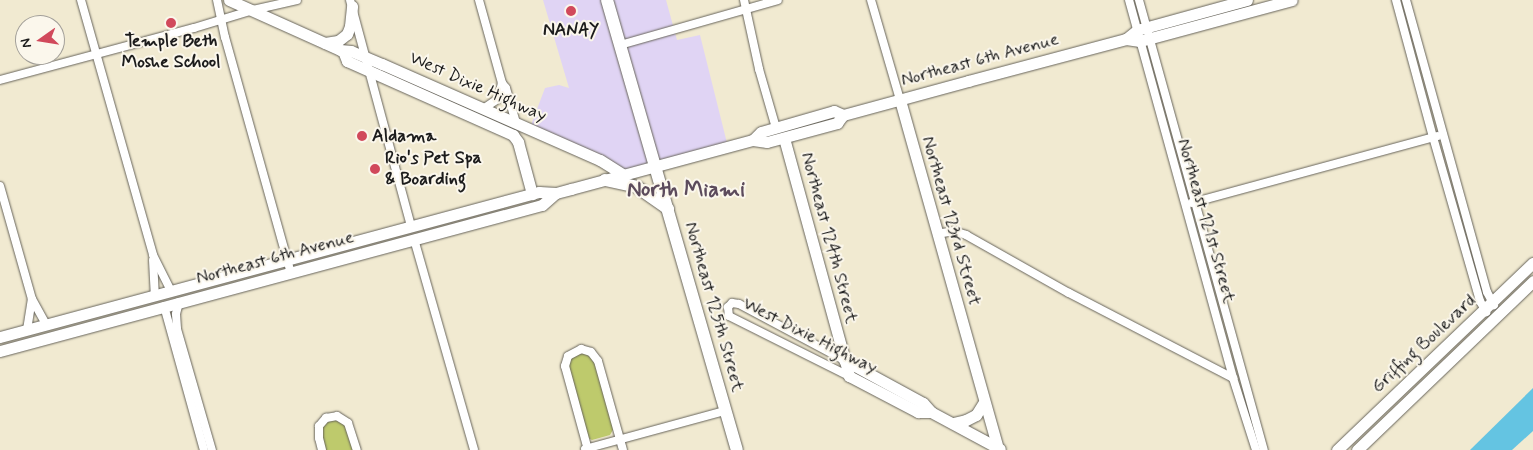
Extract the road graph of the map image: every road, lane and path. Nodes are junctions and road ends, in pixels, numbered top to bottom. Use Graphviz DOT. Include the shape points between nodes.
graph roads {
  1 [pos="81,0"];
  2 [pos="217,0"];
  3 [pos="229,0"];
  4 [pos="297,0"];
  5 [pos="479,0"];
  6 [pos="607,0"];
  7 [pos="744,0"];
  8 [pos="778,0"];
  9 [pos="871,0"];
  10 [pos="1129,0"];
  11 [pos="1139,0"];
  12 [pos="1247,0"];
  13 [pos="1292,0"];
  14 [pos="1396,0"];
  15 [pos="1406,0"];
  16 [pos="351,3"];
  17 [pos="746,9"];
  18 [pos="253,10"];
  19 [pos="221,20"];
  20 [pos="1144,34"];
  21 [pos="326,43"];
  22 [pos="620,45"];
  23 [pos="343,51"];
  24 [pos="96,53"];
  25 [pos="367,58"];
  26 [pos="369,71"];
  27 [pos="0,80"];
  28 [pos="502,83"];
  29 [pos="900,100"];
  30 [pos="483,109"];
  31 [pos="844,116"];
  32 [pos="516,123"];
  33 [pos="776,128"];
  34 [pos="1442,135"];
  35 [pos="1433,137"];
  36 [pos="784,138"];
  37 [pos="753,140"];
  38 [pos="656,166"];
  39 [pos="624,174"];
  40 [pos="605,180"];
  41 [pos="0,186"];
  42 [pos="556,193"];
  43 [pos="532,194"];
  44 [pos="1191,203"];
  45 [pos="668,209"];
  46 [pos="411,226"];
  47 [pos="937,234"];
  48 [pos="414,239"];
  49 [pos="390,245"];
  50 [pos="153,255"];
  51 [pos="286,259"];
  52 [pos="1533,263"];
  53 [pos="290,273"];
  54 [pos="1533,281"];
  55 [pos="193,285"];
  56 [pos="171,291"];
  57 [pos="155,295"];
  58 [pos="32,299"];
  59 [pos="179,302"];
  60 [pos="164,306"];
  61 [pos="1492,312"];
  62 [pos="135,314"];
  63 [pos="46,324"];
  64 [pos="27,330"];
  65 [pos="0,337"];
  66 [pos="0,351"];
  67 [pos="844,360"];
  68 [pos="849,376"];
  69 [pos="1233,378"];
  70 [pos="984,402"];
  71 [pos="725,411"];
  72 [pos="932,412"];
  73 [pos="953,423"];
  74 [pos="620,440"];
  75 [pos="204,450"];
  76 [pos="212,450"];
  77 [pos="322,450"];
  78 [pos="357,450"];
  79 [pos="474,450"];
  80 [pos="586,450"];
  81 [pos="623,450"];
  82 [pos="737,450"];
  83 [pos="1000,450"];
  84 [pos="1256,450"];
  85 [pos="1264,450"];
  86 [pos="1337,450"];
  87 [pos="1357,450"];
  1 -- 24 [label="street"];
  2 -- 19 [label="street"];
  3 -- 18 [label="main road, West Dixie Highway"];
  4 -- 18 [label="street"];
  5 -- 28 [label="street"];
  6 -- 22 [label="main road, Northeast 125th Street"];
  7 -- 17 [label="street"];
  8 -- 17 [label="street"];
  9 -- 29 [label="street, Northeast 123rd Street"];
  10 -- 20 [label="street, Northeast 121st Street"];
  11 -- 20 [label="street, Northeast 121st Street"];
  12 -- 20 [label="main road, Northeast 6th Avenue"];
  13 -- 20 [label="main road, Northeast 6th Avenue"];
  14 -- 35 [label="street"];
  15 -- 34 [label="street"];
  16 -- 21 [label="main road" via="349,31 338,40"];
  16 -- 25 [label="street"];
  17 -- 22 [label="street"];
  17 -- 33 [label="street"];
  18 -- 19 [label="street"];
  18 -- 21 [label="main road, West Dixie Highway"];
  19 -- 24 [label="street"];
  19 -- 51 [label="street"];
  20 -- 29 [label="main road, Northeast 6th Avenue"];
  20 -- 44 [label="street, Northeast 121st Street"];
  20 -- 44 [label="street, Northeast 121st Street" via="1182,190"];
  21 -- 23 [label="main road, West Dixie Highway"];
  22 -- 38 [label="main road, Northeast 125th Street"];
  23 -- 25 [label="main road, West Dixie Highway"];
  23 -- 26 [label="main road, West Dixie Highway" via="347,61"];
  24 -- 27 [label="street"];
  24 -- 50 [label="street"];
  25 -- 26 [label="street"];
  25 -- 30 [label="main road, West Dixie Highway"];
  26 -- 43 [label="main road, West Dixie Highway" via="515,136"];
  26 -- 46 [label="street"];
  28 -- 30 [label="street" via="498,100"];
  28 -- 32 [label="street"];
  29 -- 31 [label="main road, Northeast 6th Avenue"];
  29 -- 47 [label="main road, Northeast 123rd Street"];
  30 -- 32 [label="main road, West Dixie Highway"];
  31 -- 33 [label="main road, Northeast 6th Avenue" via="834,111"];
  31 -- 36 [label="main road, Northeast 6th Avenue" via="837,123"];
  32 -- 39 [label="main road, West Dixie Highway"];
  33 -- 37 [label="main road, Northeast 6th Avenue" via="761,132"];
  34 -- 35 [label="street"];
  34 -- 61 [label="street"];
  35 -- 44 [label="street"];
  35 -- 61 [label="street"];
  36 -- 37 [label="main road, Northeast 6th Avenue" via="767,142"];
  36 -- 67 [label="main road, Northeast 124th Street"];
  37 -- 38 [label="main road, Northeast 6th Avenue"];
  38 -- 39 [label="main road, Northeast 6th Avenue"];
  38 -- 45 [label="main road, Northeast 125th Street"];
  39 -- 40 [label="main road, Northeast 6th Avenue"];
  40 -- 42 [label="main road, Northeast 6th Avenue"];
  40 -- 45 [label="main road" via="637,187"];
  41 -- 58 [label="street"];
  42 -- 43 [label="main road, Northeast 6th Avenue"];
  42 -- 48 [label="main road, Northeast 6th Avenue" via="542,205"];
  43 -- 46 [label="main road, Northeast 6th Avenue"];
  44 -- 69 [label="street, Northeast 121st Street"];
  44 -- 85 [label="street, Northeast 121st Street"];
  45 -- 71 [label="main road, Northeast 125th Street"];
  46 -- 49 [label="main road"];
  46 -- 51 [label="main road, Northeast 6th Avenue"];
  47 -- 69 [label="street" via="954,231 966,235"];
  47 -- 70 [label="main road, Northeast 123rd Street"];
  48 -- 49 [label="main road, Northeast 6th Avenue"];
  48 -- 79 [label="street"];
  49 -- 53 [label="main road, Northeast 6th Avenue"];
  50 -- 56 [label="street"];
  50 -- 57 [label="street"];
  51 -- 53 [label="street"];
  51 -- 55 [label="main road, Northeast 6th Avenue"];
  52 -- 61 [label="main road, Griffing Boulevard"];
  53 -- 59 [label="main road, Northeast 6th Avenue"];
  54 -- 61 [label="main road, Griffing Boulevard"];
  55 -- 56 [label="main road, Northeast 6th Avenue"];
  55 -- 60 [label="main road"];
  56 -- 57 [label="main road, Northeast 6th Avenue"];
  56 -- 62 [label="main road"];
  57 -- 63 [label="main road, Northeast 6th Avenue"];
  58 -- 63 [label="street"];
  58 -- 64 [label="street"];
  59 -- 60 [label="main road, Northeast 6th Avenue"];
  59 -- 76 [label="street" via="177,329"];
  60 -- 62 [label="main road, Northeast 6th Avenue"];
  60 -- 75 [label="street"];
  61 -- 86 [label="main road, Griffing Boulevard"];
  61 -- 87 [label="main road, Griffing Boulevard"];
  62 -- 66 [label="main road, Northeast 6th Avenue"];
  63 -- 64 [label="main road, Northeast 6th Avenue"];
  64 -- 65 [label="main road, Northeast 6th Avenue"];
  67 -- 68 [label="main road, Northeast 124th Street"];
  67 -- 68 [label="street, West Dixie Highway" via="739,304 732,303 728,307 732,317"];
  67 -- 72 [label="main road, West Dixie Highway" via="923,403"];
  68 -- 72 [label="main road, West Dixie Highway" via="918,412"];
  69 -- 84 [label="street, Northeast 121st Street"];
  70 -- 73 [label="main road" via="976,415"];
  70 -- 83 [label="main road, Northeast 123rd Street"];
  71 -- 74 [label="street"];
  71 -- 82 [label="main road, Northeast 125th Street"];
  72 -- 73 [label="main road, West Dixie Highway"];
  73 -- 83 [label="main road, West Dixie Highway"];
  74 -- 80 [label="street"];
  74 -- 80 [label="street" via="598,361 591,352 576,350 568,356 565,366"];
  74 -- 81 [label="street"];
  77 -- 78 [label="street" via="319,426 326,418 337,416 348,423"];
}
